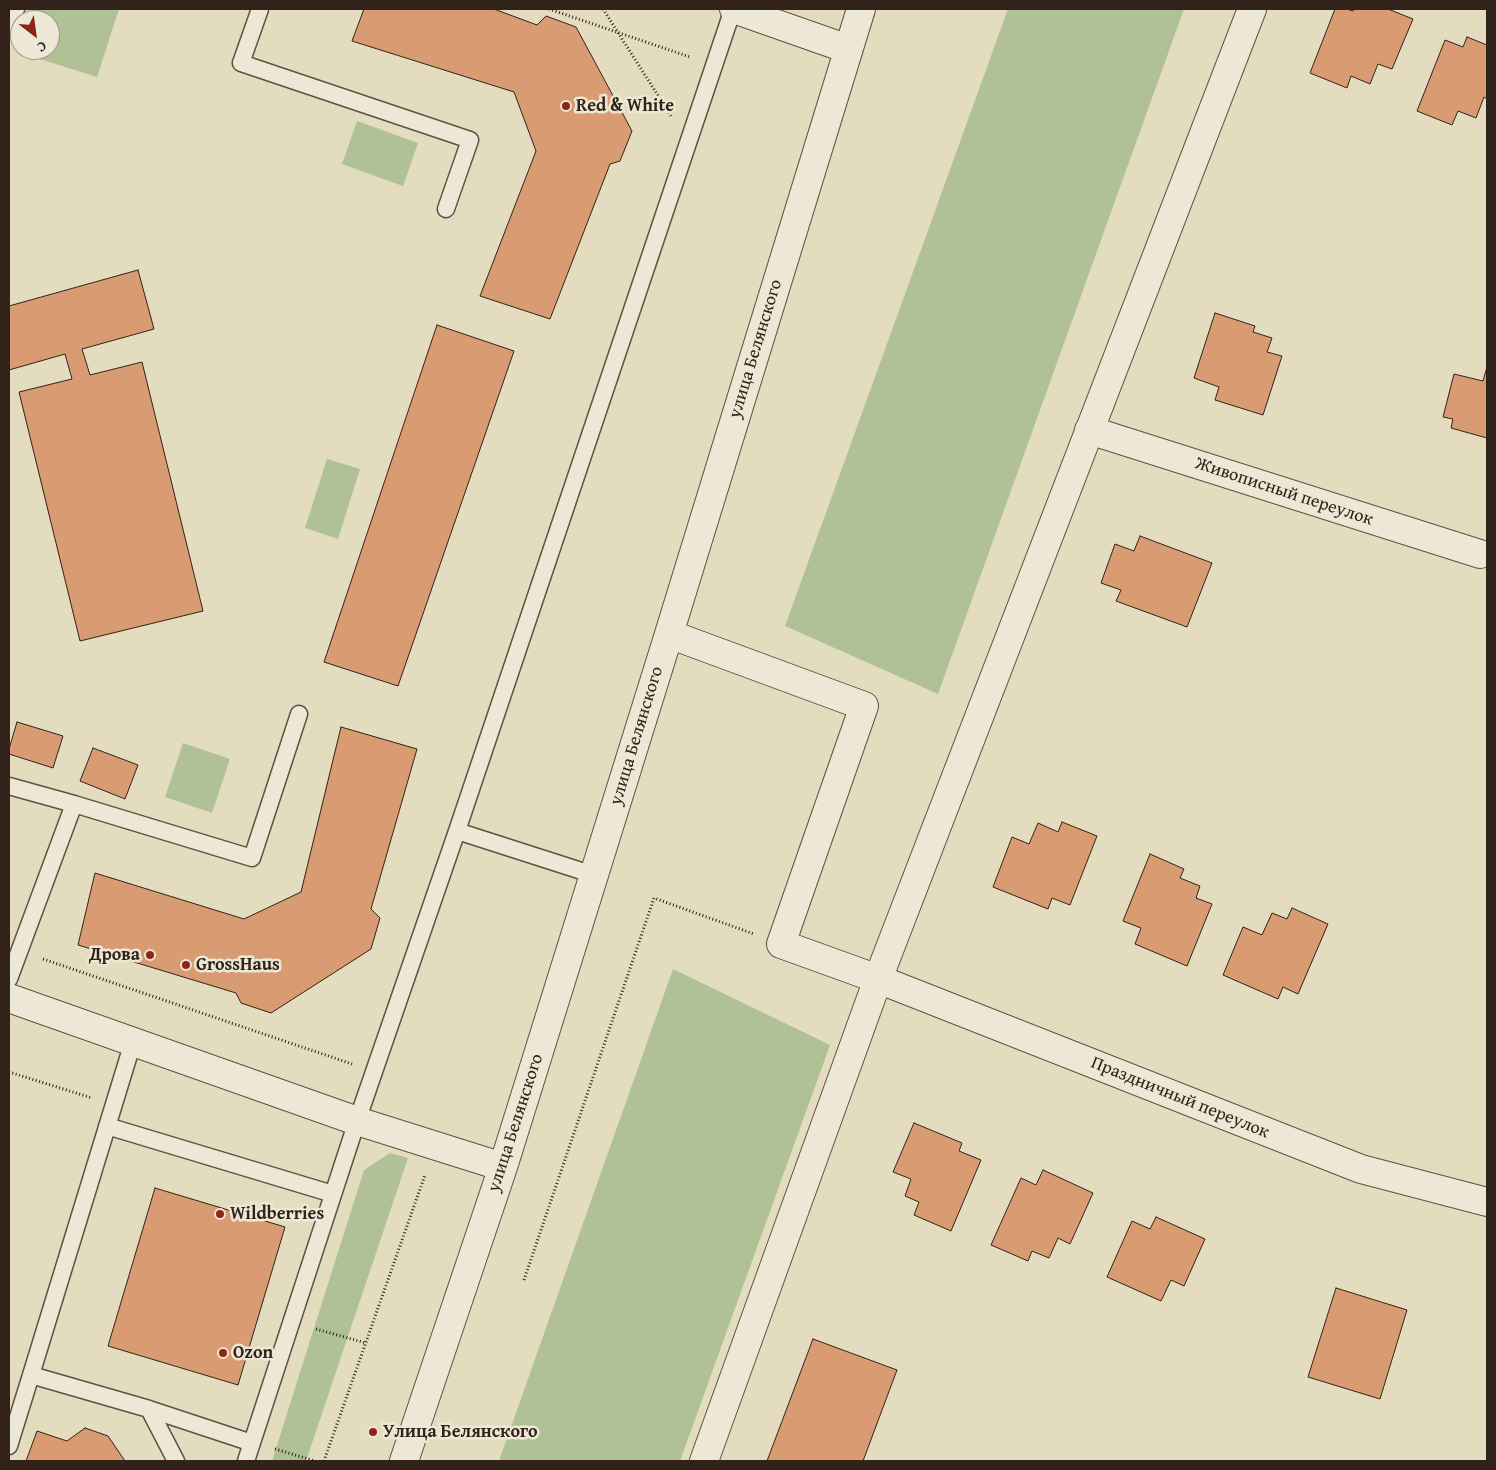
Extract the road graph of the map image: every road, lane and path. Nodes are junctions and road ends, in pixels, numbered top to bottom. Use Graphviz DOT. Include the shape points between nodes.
graph roads {
  1 [pos="16,9"];
  2 [pos="260,9"];
  3 [pos="549,9"];
  4 [pos="603,9"];
  5 [pos="734,9"];
  6 [pos="861,9"];
  7 [pos="1252,9"];
  8 [pos="9,28"];
  9 [pos="618,32"];
  10 [pos="848,49"];
  11 [pos="714,66"];
  12 [pos="688,143"];
  13 [pos="446,209"];
  14 [pos="1089,430"];
  15 [pos="1480,554"];
  16 [pos="669,634"];
  17 [pos="299,714"];
  18 [pos="9,786"];
  19 [pos="74,804"];
  20 [pos="456,831"];
  21 [pos="594,875"];
  22 [pos="781,944"];
  23 [pos="19,951"];
  24 [pos="9,979"];
  25 [pos="878,979"];
  26 [pos="9,998"];
  27 [pos="133,1042"];
  28 [pos="374,1071"];
  29 [pos="9,1072"];
  30 [pos="114,1105"];
  31 [pos="357,1121"];
  32 [pos="107,1126"];
  33 [pos="435,1146"];
  34 [pos="503,1167"];
  35 [pos="333,1194"];
  36 [pos="1487,1202"];
  37 [pos="524,1280"];
  38 [pos="292,1322"];
  39 [pos="366,1343"];
  40 [pos="31,1375"];
  41 [pos="149,1409"];
  42 [pos="252,1443"];
  43 [pos="9,1446"];
  44 [pos="176,1461"];
  45 [pos="246,1461"];
  46 [pos="315,1461"];
  47 [pos="324,1461"];
  48 [pos="404,1461"];
  49 [pos="704,1461"];
  1 -- 8 [label="lane"];
  2 -- 13 [label="lane" via="241,62 470,140"];
  3 -- 9 [label="path"];
  4 -- 9 [label="path"];
  5 -- 10 [label="street"];
  5 -- 11 [label="lane"];
  6 -- 10 [label="street, улица Белянского"];
  7 -- 14 [label="street"];
  9 -- 11 [label="path"];
  9 -- 12 [label="path"];
  10 -- 16 [label="street, улица Белянского"];
  11 -- 12 [label="lane"];
  12 -- 20 [label="lane"];
  14 -- 15 [label="street, Живописный переулок"];
  14 -- 25 [label="street"];
  16 -- 21 [label="street, улица Белянского"];
  16 -- 22 [label="street" via="864,706"];
  17 -- 19 [label="lane" via="252,858"];
  18 -- 19 [label="lane"];
  19 -- 23 [label="lane"];
  20 -- 21 [label="lane"];
  20 -- 28 [label="lane"];
  21 -- 34 [label="street, улица Белянского"];
  22 -- 25 [label="street, Праздничный переулок"];
  22 -- 37 [label="path" via="654,898"];
  23 -- 24 [label="lane"];
  23 -- 28 [label="path"];
  25 -- 36 [label="street, Праздничный переулок" via="1361,1169"];
  25 -- 49 [label="street"];
  26 -- 27 [label="street"];
  27 -- 30 [label="lane"];
  27 -- 31 [label="street"];
  28 -- 31 [label="lane"];
  29 -- 30 [label="path"];
  30 -- 32 [label="lane"];
  31 -- 33 [label="street"];
  31 -- 35 [label="lane"];
  32 -- 35 [label="lane"];
  32 -- 40 [label="lane"];
  33 -- 34 [label="street"];
  33 -- 39 [label="path"];
  34 -- 48 [label="street, улица Белянского"];
  35 -- 38 [label="lane"];
  38 -- 39 [label="path"];
  38 -- 42 [label="lane"];
  39 -- 47 [label="path"];
  40 -- 41 [label="lane"];
  40 -- 43 [label="lane"];
  41 -- 42 [label="lane"];
  41 -- 44 [label="lane"];
  42 -- 45 [label="lane"];
  42 -- 46 [label="path"];
}
